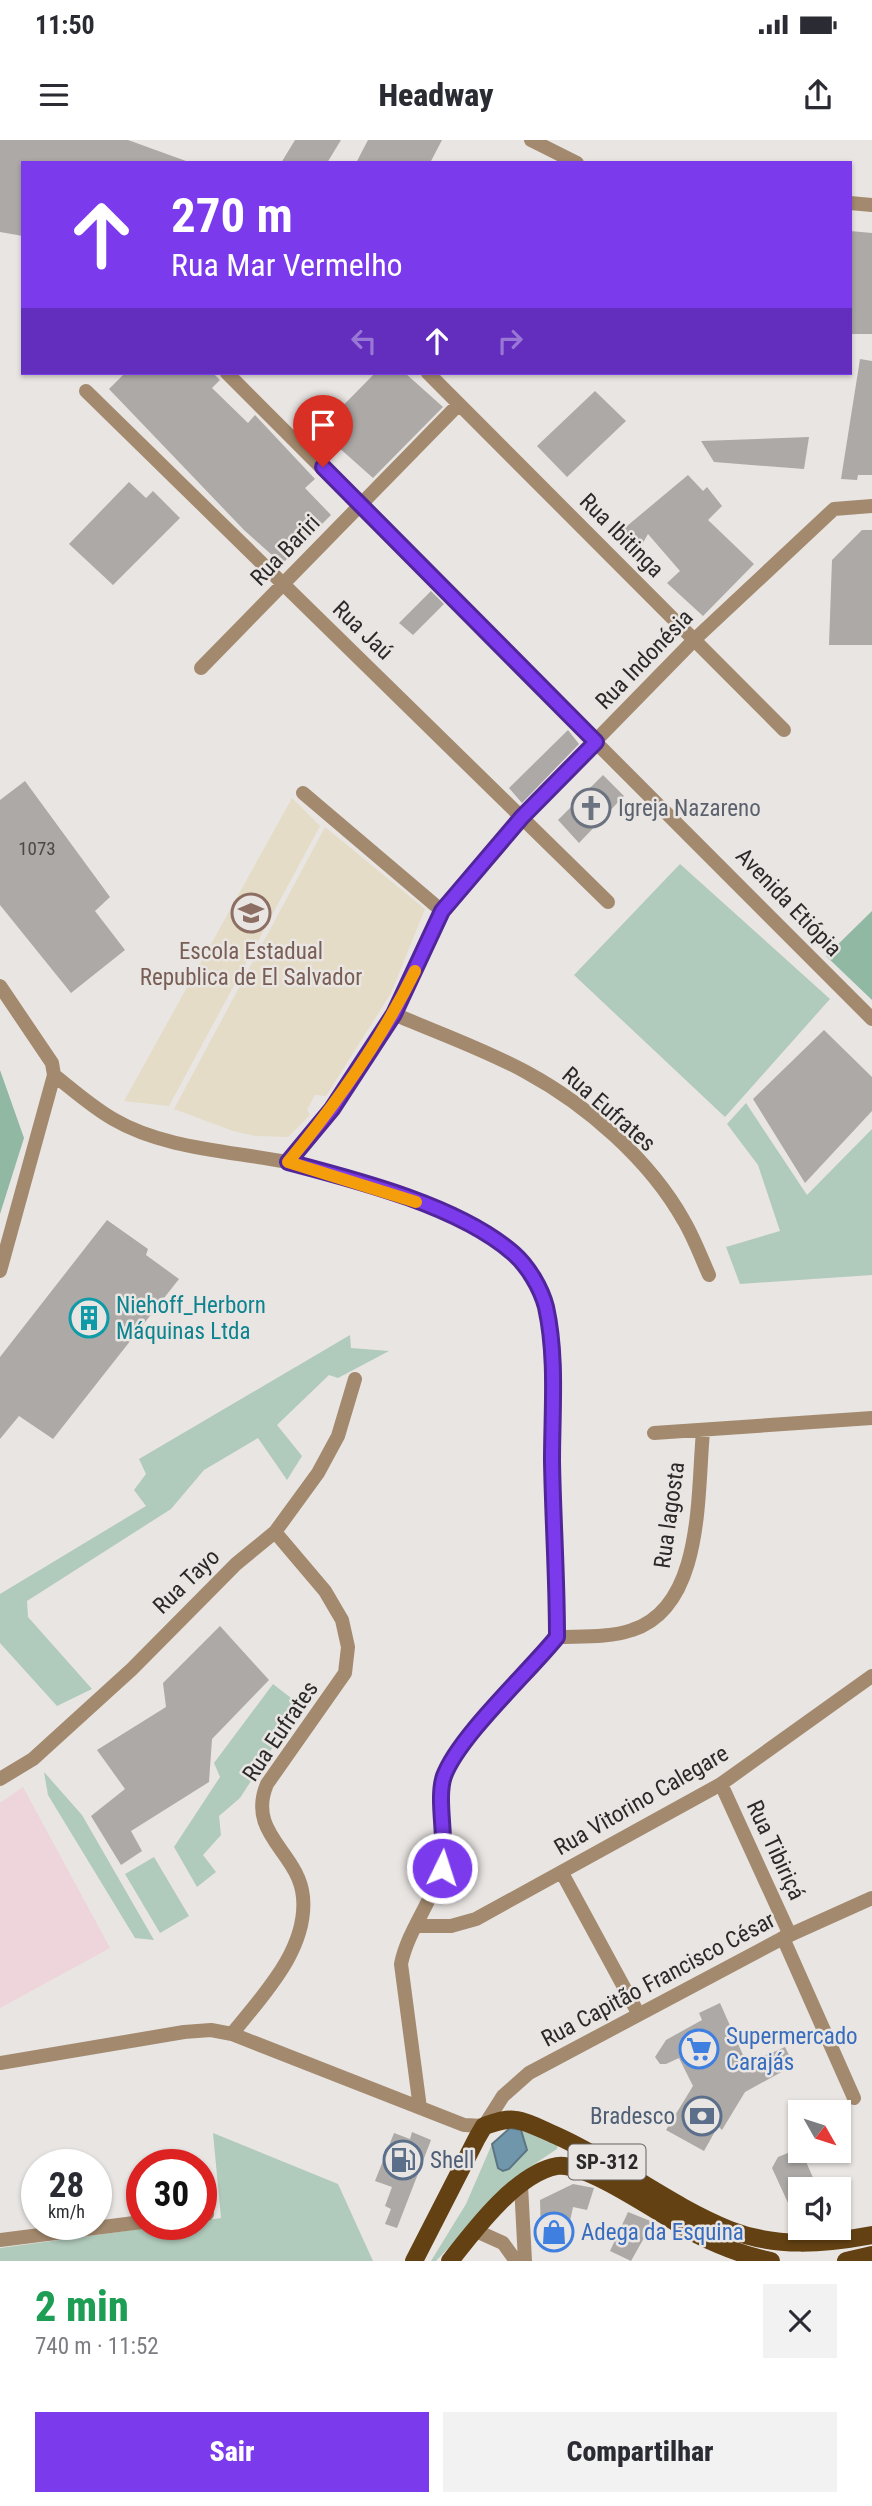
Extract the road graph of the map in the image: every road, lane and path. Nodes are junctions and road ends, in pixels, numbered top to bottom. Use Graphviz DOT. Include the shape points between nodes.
graph roads {
  1 [pos="531,140"];
  2 [pos="574,161"];
  3 [pos="852,203"];
  4 [pos="872,205"];
  5 [pos="229,375"];
  6 [pos="430,375"];
  7 [pos="86,391"];
  8 [pos="459,404"];
  9 [pos="361,505"];
  10 [pos="872,506"];
  11 [pos="283,584"];
  12 [pos="695,639"];
  13 [pos="201,668"];
  14 [pos="784,730"];
  15 [pos="596,742"];
  16 [pos="303,793"];
  17 [pos="522,817"];
  18 [pos="608,902"];
  19 [pos="442,911"];
  20 [pos="0,986"];
  21 [pos="394,1014"];
  22 [pos="872,1019"];
  23 [pos="54,1075"];
  24 [pos="288,1162"];
  25 [pos="0,1271"];
  26 [pos="709,1275"];
  27 [pos="355,1379"];
  28 [pos="872,1418"];
  29 [pos="703,1432"];
  30 [pos="654,1433"];
  31 [pos="275,1532"];
  32 [pos="557,1637"];
  33 [pos="872,1676"];
  34 [pos="0,1779"];
  35 [pos="721,1784"];
  36 [pos="562,1873"];
  37 [pos="872,1898"];
  38 [pos="417,1926"];
  39 [pos="787,1937"];
  40 [pos="638,2013"];
  41 [pos="232,2034"];
  42 [pos="0,2063"];
  43 [pos="854,2098"];
  44 [pos="420,2108"];
  45 [pos="484,2126"];
  46 [pos="521,2185"];
  47 [pos="126,2224"];
  48 [pos="474,2230"];
  49 [pos="872,2235"];
  50 [pos="0,2240"];
  51 [pos="872,2255"];
  52 [pos="414,2261"];
  53 [pos="450,2261"];
  54 [pos="516,2261"];
  55 [pos="525,2261"];
  56 [pos="771,2261"];
  57 [pos="846,2261"];
  1 -- 2 [label="street"];
  3 -- 4 [label="street"];
  5 -- 9 [label="street, Avenida Etiópia"];
  6 -- 8 [label="street, Rua Ibitinga"];
  7 -- 11 [label="street, Rua Jaú"];
  8 -- 9 [label="street, Rua Bariri"];
  8 -- 12 [label="street, Rua Ibitinga"];
  9 -- 11 [label="street, Rua Bariri"];
  9 -- 15 [label="street, Avenida Etiópia"];
  10 -- 12 [label="street, Rua Indonésia" via="834,509"];
  11 -- 13 [label="street, Rua Bariri"];
  11 -- 17 [label="street, Rua Jaú"];
  12 -- 14 [label="street, Rua Ibitinga"];
  12 -- 15 [label="street, Rua Indonésia"];
  15 -- 17 [label="street, Rua Indonésia"];
  15 -- 22 [label="street, Avenida Etiópia"];
  16 -- 19 [label="street"];
  17 -- 18 [label="street, Rua Jaú"];
  17 -- 19 [label="street, Rua Indonésia"];
  19 -- 21 [label="street, Rua Indonésia"];
  20 -- 23 [label="street" via="52,1063"];
  21 -- 24 [label="street, Rua Indonésia" via="332,1109"];
  21 -- 26 [label="street, Rua Eufrates" via="525,1071 565,1096 626,1148 664,1190"];
  23 -- 24 [label="street" via="136,1130"];
  23 -- 25 [label="street"];
  24 -- 32 [label="street" via="460,1219 515,1254 533,1276 545,1306 553,1368"];
  27 -- 31 [label="street, Rua Tayo" via="338,1436 318,1473"];
  28 -- 29 [label="street"];
  29 -- 30 [label="street"];
  29 -- 32 [label="street, Rua lagosta" via="688,1570 674,1600 650,1622 631,1631"];
  31 -- 34 [label="street, Rua Tayo" via="33,1759"];
  31 -- 41 [label="street, Rua Eufrates" via="325,1591 342,1620 348,1647 345,1673 261,1798 262,1820 297,1875 303,1896 302,1921 293,1949"];
  32 -- 38 [label="street" via="475,1730 444,1776 442,1868"];
  33 -- 35 [label="street, Rua Vitorino Calegare"];
  35 -- 36 [label="street, Rua Vitorino Calegare"];
  35 -- 39 [label="street, Rua Tibiriçá"];
  36 -- 38 [label="street, Rua Vitorino Calegare" via="476,1919 451,1926"];
  36 -- 40 [label="street"];
  37 -- 39 [label="street, Rua Capitão Francisco César"];
  38 -- 44 [label="street" via="405,1945 401,1964"];
  39 -- 40 [label="street, Rua Capitão Francisco César"];
  39 -- 43 [label="street, Rua Tibiriçá"];
  40 -- 45 [label="street, Rua Capitão Francisco César" via="529,2073 503,2096"];
  41 -- 42 [label="street" via="184,2032"];
  41 -- 44 [label="street"];
  44 -- 45 [label="street" via="464,2125"];
  45 -- 49 [label="main road, SP-312" via="516,2120 536,2127 578,2145 732,2231 772,2241 807,2243"];
  45 -- 52 [label="main road"];
  46 -- 48 [label="main road, SP-312"];
  46 -- 55 [label="street"];
  46 -- 56 [label="main road, SP-312" via="544,2170 570,2166 719,2245"];
  47 -- 50 [label="street"];
  48 -- 53 [label="main road, SP-312"];
  48 -- 54 [label="street" via="503,2243"];
  51 -- 57 [label="main road"];
}
